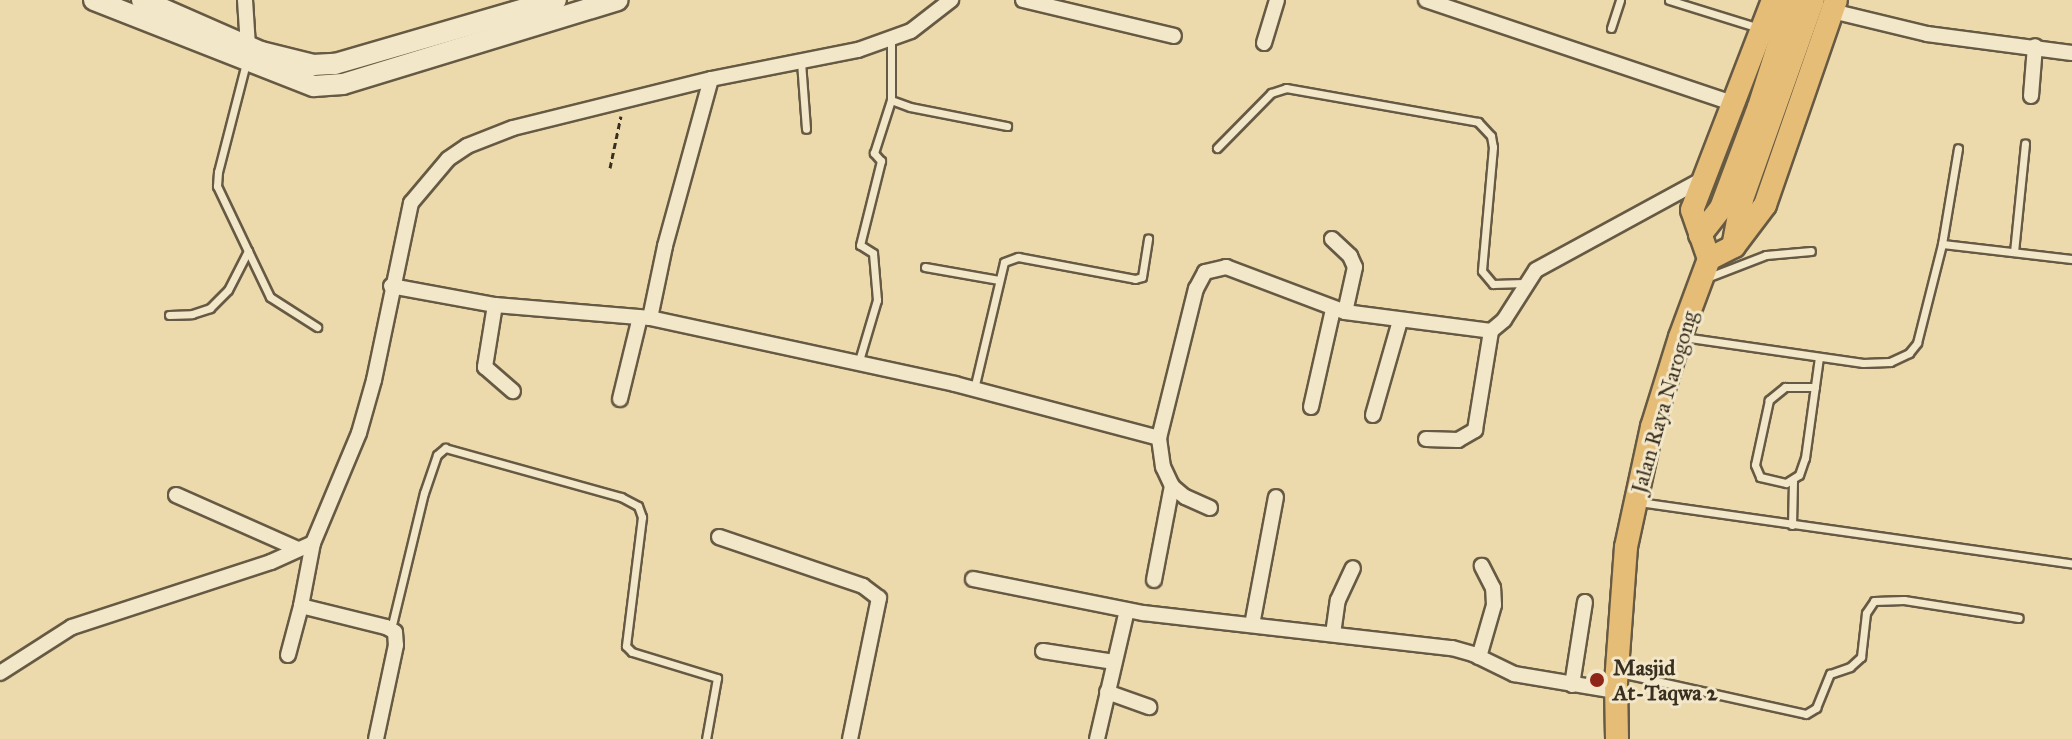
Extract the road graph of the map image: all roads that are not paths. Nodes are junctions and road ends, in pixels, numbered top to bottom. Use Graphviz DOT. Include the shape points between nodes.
graph roads {
  1 [pos="142,0"];
  2 [pos="245,0"];
  3 [pos="556,0"];
  4 [pos="617,0"];
  5 [pos="951,0"];
  6 [pos="1023,0"];
  7 [pos="1277,0"];
  8 [pos="1426,0"];
  9 [pos="1620,0"];
  10 [pos="1669,0"];
  11 [pos="1773,0"];
  12 [pos="1793,0"];
  13 [pos="99,1"];
  14 [pos="1827,4"];
  15 [pos="514,23"];
  16 [pos="1611,28"];
  17 [pos="1764,30"];
  18 [pos="1174,36"];
  19 [pos="891,40"];
  20 [pos="1264,43"];
  21 [pos="2035,46"];
  22 [pos="2072,53"];
  23 [pos="247,54"];
  24 [pos="801,60"];
  25 [pos="711,79"];
  26 [pos="2031,96"];
  27 [pos="891,100"];
  28 [pos="1732,103"];
  29 [pos="1007,126"];
  30 [pos="806,129"];
  31 [pos="2025,144"];
  32 [pos="1217,148"];
  33 [pos="1958,148"];
  34 [pos="1704,178"];
  35 [pos="1700,235"];
  36 [pos="1148,238"];
  37 [pos="1332,239"];
  38 [pos="1942,244"];
  39 [pos="248,251"];
  40 [pos="1811,251"];
  41 [pos="2014,252"];
  42 [pos="1709,259"];
  43 [pos="2072,259"];
  44 [pos="925,267"];
  45 [pos="999,280"];
  46 [pos="1700,281"];
  47 [pos="1524,283"];
  48 [pos="391,286"];
  49 [pos="495,305"];
  50 [pos="1339,310"];
  51 [pos="169,315"];
  52 [pos="645,317"];
  53 [pos="1400,321"];
  54 [pos="317,327"];
  55 [pos="1491,331"];
  56 [pos="1680,337"];
  57 [pos="1819,357"];
  58 [pos="858,364"];
  59 [pos="1815,387"];
  60 [pos="974,389"];
  61 [pos="513,391"];
  62 [pos="620,399"];
  63 [pos="1311,407"];
  64 [pos="1373,415"];
  65 [pos="1159,438"];
  66 [pos="1426,439"];
  67 [pos="1793,481"];
  68 [pos="1172,486"];
  69 [pos="176,495"];
  70 [pos="1276,497"];
  71 [pos="1635,502"];
  72 [pos="1210,508"];
  73 [pos="1792,525"];
  74 [pos="719,537"];
  75 [pos="313,543"];
  76 [pos="298,549"];
  77 [pos="2072,564"];
  78 [pos="1482,566"];
  79 [pos="1353,568"];
  80 [pos="973,579"];
  81 [pos="1154,580"];
  82 [pos="1585,602"];
  83 [pos="301,606"];
  84 [pos="1127,610"];
  85 [pos="2019,618"];
  86 [pos="1252,625"];
  87 [pos="391,629"];
  88 [pos="1333,634"];
  89 [pos="1043,651"];
  90 [pos="288,655"];
  91 [pos="1479,657"];
  92 [pos="1114,662"];
  93 [pos="0,673"];
  94 [pos="1616,682"];
  95 [pos="1572,685"];
  96 [pos="1107,692"];
  97 [pos="1149,707"];
  98 [pos="376,739"];
  99 [pos="706,739"];
  100 [pos="850,739"];
  101 [pos="1097,739"];
  102 [pos="1617,739"];
  1 -- 23 [label="main road"];
  2 -- 23 [label="street"];
  3 -- 15 [label="main road"];
  4 -- 15 [label="main road"];
  5 -- 19 [label="street"];
  6 -- 18 [label="street"];
  7 -- 20 [label="street"];
  8 -- 28 [label="street"];
  9 -- 16 [label="lane"];
  10 -- 17 [label="lane"];
  11 -- 17 [label="main road"];
  12 -- 35 [label="main road" via="1721,208"];
  13 -- 23 [label="main road"];
  14 -- 21 [label="street" via="1927,34"];
  14 -- 42 [label="main road" via="1742,199 1734,246"];
  15 -- 23 [label="main road" via="335,64"];
  17 -- 28 [label="main road"];
  19 -- 24 [label="street"];
  19 -- 27 [label="lane"];
  21 -- 22 [label="street"];
  21 -- 26 [label="street"];
  23 -- 39 [label="lane" via="217,186"];
  24 -- 25 [label="street"];
  24 -- 30 [label="lane"];
  25 -- 48 [label="street" via="513,128 467,146 448,159 411,203"];
  25 -- 52 [label="street"];
  27 -- 29 [label="lane"];
  27 -- 58 [label="lane" via="874,153 881,161 860,245 873,253 877,300"];
  28 -- 34 [label="main road"];
  31 -- 41 [label="lane"];
  32 -- 47 [label="lane" via="1271,93 1286,88 1478,122 1493,147 1482,271 1493,284"];
  33 -- 38 [label="lane"];
  34 -- 35 [label="main road" via="1692,210"];
  34 -- 47 [label="street" via="1558,255"];
  35 -- 42 [label="main road"];
  36 -- 45 [label="lane" via="1142,277 1135,279 1018,257 1004,262"];
  37 -- 50 [label="street" via="1355,267"];
  38 -- 41 [label="lane"];
  38 -- 57 [label="lane" via="1917,343 1909,353 1877,364"];
  39 -- 51 [label="lane" via="228,290 210,308"];
  39 -- 54 [label="lane" via="270,297"];
  40 -- 46 [label="lane" via="1766,255"];
  41 -- 43 [label="lane"];
  42 -- 46 [label="main road, Jalan Raya Narogong"];
  44 -- 45 [label="lane"];
  45 -- 60 [label="lane"];
  46 -- 56 [label="main road, Jalan Raya Narogong"];
  47 -- 55 [label="street" via="1509,313"];
  48 -- 49 [label="street"];
  48 -- 75 [label="street" via="363,419"];
  49 -- 52 [label="street"];
  49 -- 61 [label="street" via="485,367"];
  50 -- 53 [label="street"];
  50 -- 63 [label="street"];
  50 -- 65 [label="street" via="1226,267 1205,272 1196,289"];
  52 -- 58 [label="street"];
  52 -- 62 [label="street"];
  53 -- 55 [label="street"];
  53 -- 64 [label="street"];
  55 -- 66 [label="street" via="1475,430 1458,440"];
  56 -- 57 [label="lane"];
  56 -- 71 [label="main road, Jalan Raya Narogong"];
  57 -- 59 [label="lane"];
  58 -- 60 [label="street"];
  59 -- 67 [label="lane" via="1805,458"];
  59 -- 67 [label="lane" via="1778,389 1766,408 1756,471 1765,480"];
  60 -- 65 [label="street"];
  65 -- 68 [label="street"];
  67 -- 73 [label="lane"];
  68 -- 72 [label="street"];
  68 -- 81 [label="street"];
  69 -- 76 [label="street"];
  70 -- 86 [label="street"];
  71 -- 73 [label="lane"];
  71 -- 94 [label="main road, Jalan Raya Narogong" via="1626,547"];
  73 -- 77 [label="lane"];
  74 -- 100 [label="street" via="863,586 879,598"];
  75 -- 76 [label="street"];
  75 -- 83 [label="street"];
  76 -- 93 [label="street" via="72,627"];
  78 -- 91 [label="street" via="1493,588 1494,605"];
  79 -- 88 [label="street" via="1338,600"];
  80 -- 84 [label="street"];
  82 -- 95 [label="street"];
  83 -- 87 [label="street"];
  83 -- 90 [label="street"];
  84 -- 86 [label="street"];
  84 -- 92 [label="street"];
  85 -- 94 [label="lane" via="1904,600 1874,601 1866,613 1861,657 1830,674 1816,708 1806,714"];
  86 -- 88 [label="street"];
  87 -- 98 [label="street" via="396,645"];
  87 -- 99 [label="lane" via="424,493 433,464 445,448 621,497 638,506 642,517 626,646 717,678"];
  88 -- 91 [label="street" via="1452,648"];
  89 -- 92 [label="street"];
  91 -- 95 [label="street" via="1514,674"];
  92 -- 96 [label="street"];
  94 -- 95 [label="street"];
  94 -- 102 [label="main road, Jalan Raya Narogong"];
  96 -- 97 [label="street"];
  96 -- 101 [label="street"];
}
